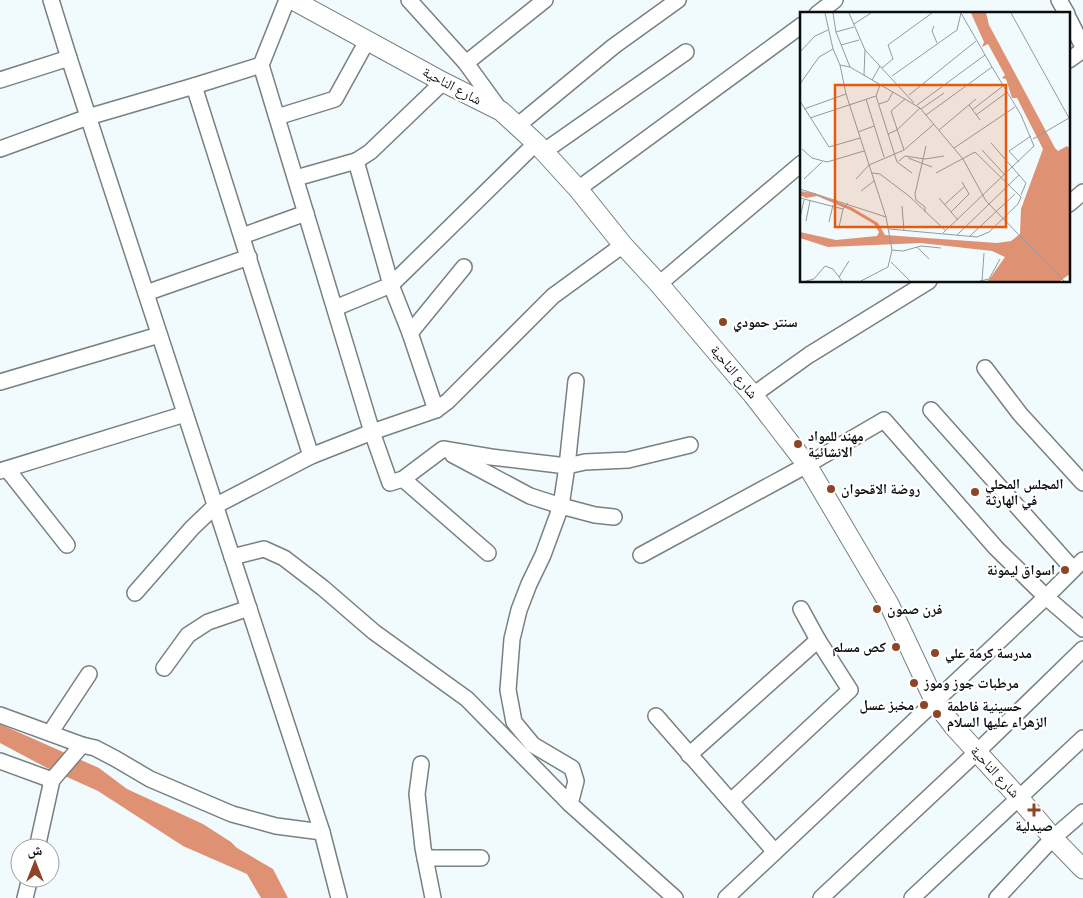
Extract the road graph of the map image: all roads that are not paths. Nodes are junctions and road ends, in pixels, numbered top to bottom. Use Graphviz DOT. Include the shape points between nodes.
graph roads {
  1 [pos="51,0"];
  2 [pos="286,0"];
  3 [pos="293,0"];
  4 [pos="409,0"];
  5 [pos="545,0"];
  6 [pos="678,0"];
  7 [pos="835,0"];
  8 [pos="819,12"];
  9 [pos="1070,24"];
  10 [pos="800,26"];
  11 [pos="367,40"];
  12 [pos="1083,48"];
  13 [pos="686,52"];
  14 [pos="69,58"];
  15 [pos="1070,59"];
  16 [pos="466,63"];
  17 [pos="261,65"];
  18 [pos="0,80"];
  19 [pos="443,82"];
  20 [pos="194,86"];
  21 [pos="501,112"];
  22 [pos="88,117"];
  23 [pos="277,117"];
  24 [pos="517,126"];
  25 [pos="540,148"];
  26 [pos="0,149"];
  27 [pos="356,161"];
  28 [pos="800,165"];
  29 [pos="296,178"];
  30 [pos="578,189"];
  31 [pos="1083,192"];
  32 [pos="1070,203"];
  33 [pos="306,213"];
  34 [pos="242,236"];
  35 [pos="623,245"];
  36 [pos="248,257"];
  37 [pos="464,267"];
  38 [pos="927,282"];
  39 [pos="659,284"];
  40 [pos="391,285"];
  41 [pos="146,293"];
  42 [pos="335,308"];
  43 [pos="410,333"];
  44 [pos="159,334"];
  45 [pos="985,368"];
  46 [pos="0,382"];
  47 [pos="576,382"];
  48 [pos="754,395"];
  49 [pos="436,410"];
  50 [pos="931,410"];
  51 [pos="185,414"];
  52 [pos="372,432"];
  53 [pos="690,445"];
  54 [pos="443,449"];
  55 [pos="311,456"];
  56 [pos="807,465"];
  57 [pos="567,466"];
  58 [pos="3,470"];
  59 [pos="403,479"];
  60 [pos="1083,482"];
  61 [pos="216,506"];
  62 [pos="561,506"];
  63 [pos="614,518"];
  64 [pos="67,544"];
  65 [pos="488,553"];
  66 [pos="641,555"];
  67 [pos="232,557"];
  68 [pos="1078,565"];
  69 [pos="135,593"];
  70 [pos="1046,597"];
  71 [pos="249,608"];
  72 [pos="801,609"];
  73 [pos="1083,629"];
  74 [pos="818,640"];
  75 [pos="1083,649"];
  76 [pos="164,668"];
  77 [pos="89,674"];
  78 [pos="935,702"];
  79 [pos="0,715"];
  80 [pos="656,716"];
  81 [pos="50,733"];
  82 [pos="1083,738"];
  83 [pos="82,745"];
  84 [pos="976,752"];
  85 [pos="690,755"];
  86 [pos="0,761"];
  87 [pos="421,764"];
  88 [pos="52,780"];
  89 [pos="1019,798"];
  90 [pos="731,801"];
  91 [pos="570,804"];
  92 [pos="1083,812"];
  93 [pos="322,832"];
  94 [pos="39,838"];
  95 [pos="1059,845"];
  96 [pos="775,852"];
  97 [pos="425,858"];
  98 [pos="481,858"];
  99 [pos="1083,869"];
  100 [pos="734,895"];
  101 [pos="339,898"];
  102 [pos="433,898"];
  103 [pos="675,898"];
  104 [pos="821,898"];
  105 [pos="912,898"];
  106 [pos="997,898"];
  1 -- 14 [label="street"];
  2 -- 17 [label="street"];
  3 -- 11 [label="main road, شارع الناحية"];
  4 -- 16 [label="street"];
  5 -- 16 [label="street"];
  6 -- 24 [label="street" via="614,46"];
  7 -- 8 [label="street"];
  9 -- 12 [label="street"];
  10 -- 30 [label="street"];
  11 -- 19 [label="main road, شارع الناحية"];
  11 -- 23 [label="street" via="335,99"];
  12 -- 15 [label="street"];
  13 -- 25 [label="street"];
  14 -- 18 [label="street"];
  14 -- 22 [label="street"];
  16 -- 21 [label="street"];
  17 -- 20 [label="street"];
  17 -- 23 [label="street"];
  19 -- 21 [label="main road, شارع الناحية"];
  19 -- 27 [label="street" via="370,152"];
  20 -- 22 [label="street"];
  20 -- 34 [label="street"];
  21 -- 24 [label="main road, شارع الناحية"];
  22 -- 26 [label="street"];
  22 -- 41 [label="street"];
  23 -- 29 [label="street"];
  24 -- 25 [label="main road, شارع الناحية"];
  25 -- 30 [label="main road, شارع الناحية"];
  25 -- 40 [label="street"];
  27 -- 29 [label="street"];
  27 -- 40 [label="street"];
  28 -- 39 [label="street"];
  29 -- 33 [label="street"];
  30 -- 35 [label="main road, شارع الناحية"];
  31 -- 32 [label="street"];
  33 -- 34 [label="street"];
  33 -- 42 [label="street"];
  34 -- 36 [label="street"];
  35 -- 39 [label="main road, شارع الناحية"];
  35 -- 49 [label="street" via="553,296"];
  36 -- 41 [label="street"];
  36 -- 55 [label="street"];
  37 -- 43 [label="street"];
  38 -- 48 [label="street" via="809,355"];
  39 -- 48 [label="main road, شارع الناحية"];
  40 -- 42 [label="street"];
  40 -- 43 [label="street"];
  41 -- 44 [label="street"];
  42 -- 52 [label="street"];
  43 -- 49 [label="street"];
  44 -- 46 [label="street"];
  44 -- 51 [label="street"];
  45 -- 60 [label="street" via="1020,414"];
  47 -- 57 [label="street"];
  48 -- 56 [label="main road, شارع الناحية"];
  49 -- 52 [label="street"];
  50 -- 68 [label="street"];
  51 -- 58 [label="street"];
  51 -- 61 [label="street"];
  52 -- 55 [label="street"];
  52 -- 59 [label="street" via="390,483"];
  53 -- 57 [label="street" via="628,460"];
  54 -- 57 [label="street"];
  54 -- 59 [label="street"];
  54 -- 62 [label="street" via="530,496"];
  55 -- 61 [label="street"];
  56 -- 66 [label="street"];
  56 -- 70 [label="street" via="884,420 996,548"];
  56 -- 78 [label="main road, شارع الناحية" via="889,604"];
  57 -- 62 [label="street"];
  58 -- 64 [label="street"];
  59 -- 65 [label="street"];
  61 -- 67 [label="street"];
  61 -- 69 [label="street" via="192,528"];
  62 -- 63 [label="street"];
  62 -- 91 [label="street" via="519,610 512,639 508,690 514,722 533,745 572,768 576,781"];
  67 -- 71 [label="street"];
  67 -- 91 [label="street" via="264,549 284,558 374,632 467,699"];
  68 -- 70 [label="street"];
  70 -- 73 [label="street"];
  70 -- 78 [label="street"];
  71 -- 76 [label="street" via="208,622 188,635"];
  71 -- 93 [label="street"];
  72 -- 74 [label="street"];
  74 -- 85 [label="street"];
  74 -- 90 [label="street" via="850,690"];
  75 -- 84 [label="street"];
  77 -- 81 [label="street"];
  78 -- 84 [label="main road, شارع الناحية"];
  78 -- 96 [label="street"];
  79 -- 81 [label="street"];
  80 -- 85 [label="street"];
  81 -- 83 [label="street"];
  82 -- 89 [label="street"];
  83 -- 88 [label="street"];
  83 -- 93 [label="street" via="96,748 150,780 232,814 276,826"];
  84 -- 89 [label="main road, شارع الناحية"];
  84 -- 104 [label="street"];
  85 -- 90 [label="street"];
  86 -- 88 [label="street"];
  87 -- 97 [label="street" via="417,794"];
  88 -- 94 [label="street"];
  89 -- 95 [label="main road, شارع الناحية"];
  89 -- 105 [label="street"];
  90 -- 96 [label="street"];
  91 -- 103 [label="street"];
  92 -- 95 [label="street"];
  93 -- 101 [label="street"];
  95 -- 99 [label="main road, شارع الناحية"];
  95 -- 106 [label="street"];
  96 -- 100 [label="street"];
  97 -- 98 [label="street"];
  97 -- 102 [label="street"];
}
